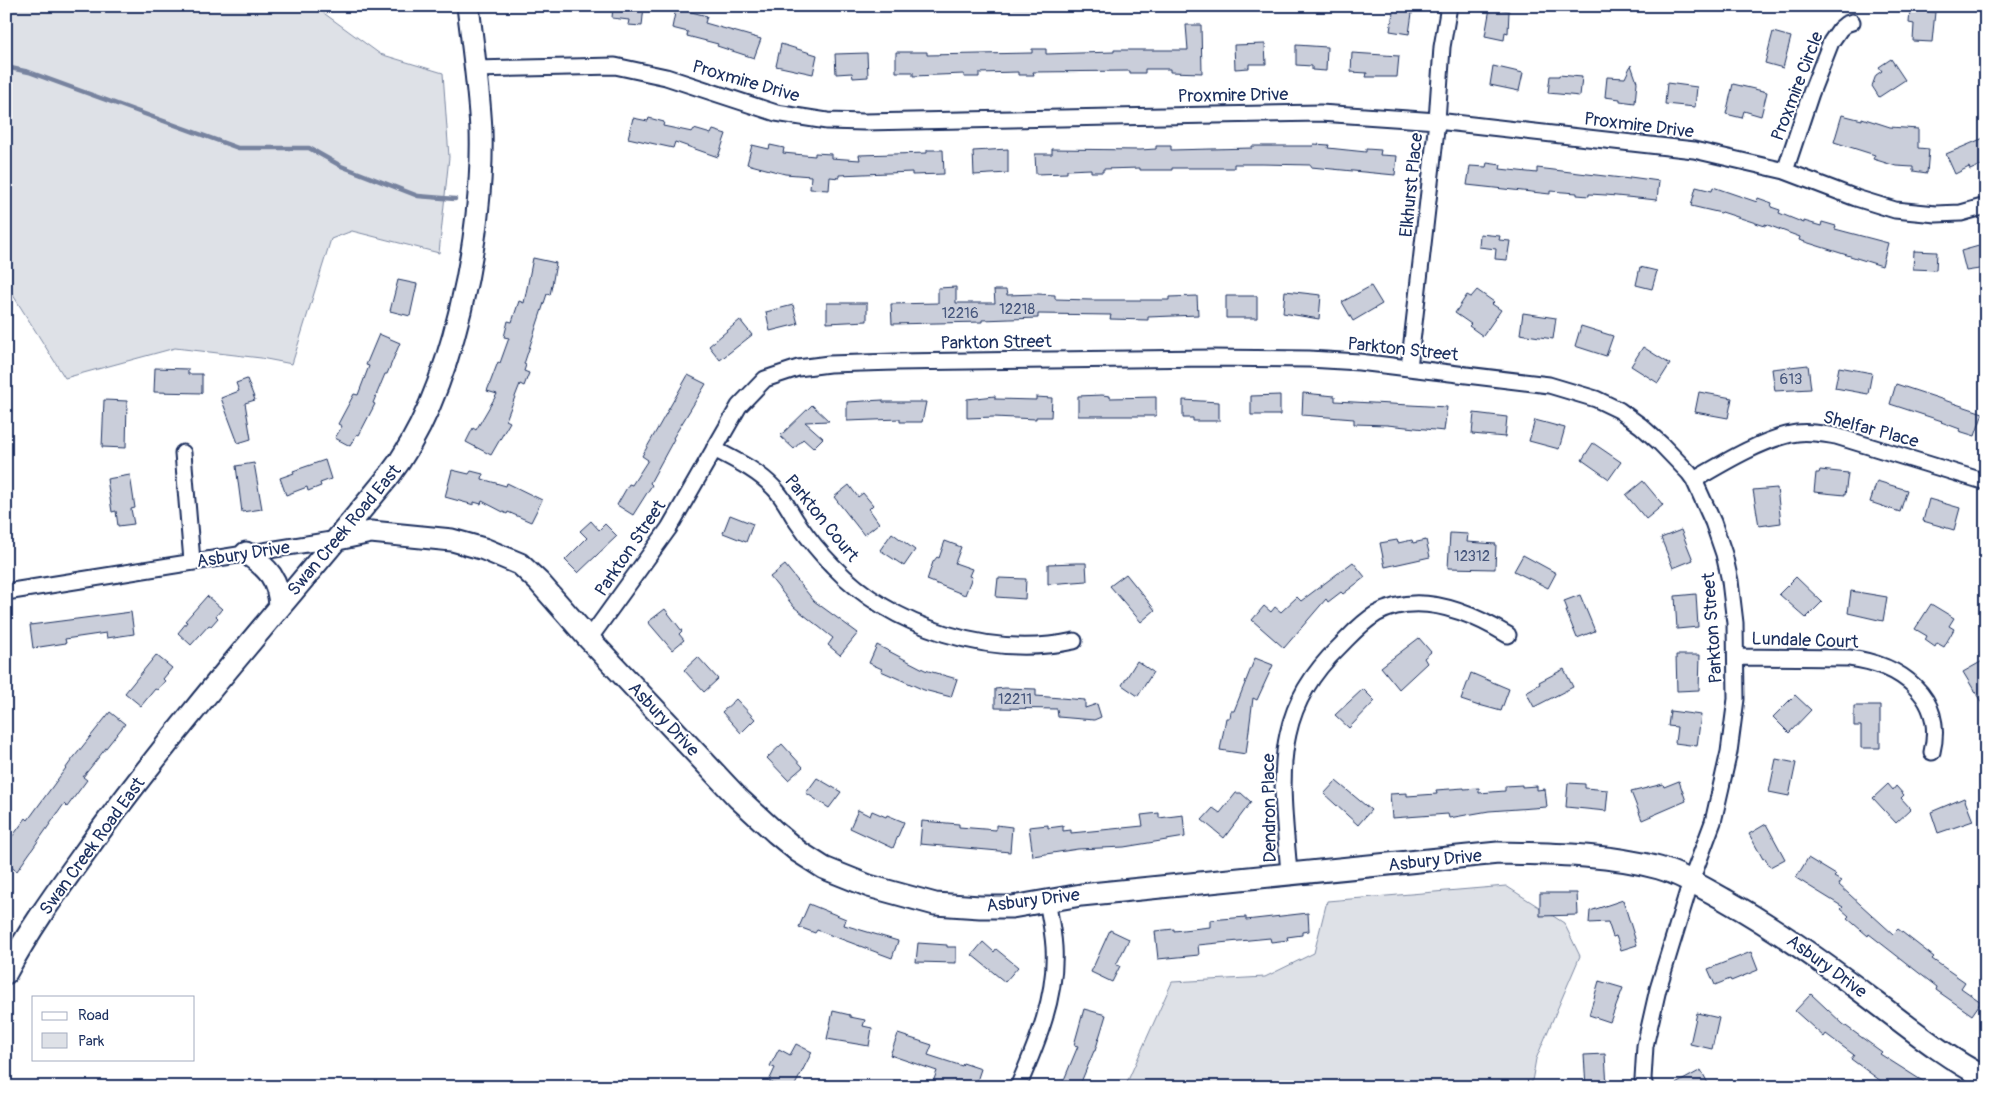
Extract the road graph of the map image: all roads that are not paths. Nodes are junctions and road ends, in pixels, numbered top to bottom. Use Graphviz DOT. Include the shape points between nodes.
graph roads {
  1 [pos="468,6"];
  2 [pos="1449,6"];
  3 [pos="1852,22"];
  4 [pos="475,69"];
  5 [pos="1437,121"];
  6 [pos="1785,171"];
  7 [pos="1986,206"];
  8 [pos="1409,368"];
  9 [pos="714,448"];
  10 [pos="183,453"];
  11 [pos="1694,480"];
  12 [pos="1986,482"];
  13 [pos="338,539"];
  14 [pos="246,553"];
  15 [pos="192,562"];
  16 [pos="6,592"];
  17 [pos="280,607"];
  18 [pos="1508,635"];
  19 [pos="590,639"];
  20 [pos="1074,641"];
  21 [pos="1736,656"];
  22 [pos="1932,752"];
  23 [pos="1289,874"];
  24 [pos="1691,881"];
  25 [pos="1047,901"];
  26 [pos="6,973"];
  27 [pos="1986,1078"];
  28 [pos="1018,1087"];
  29 [pos="1645,1087"];
  1 -- 4 [label="street, Swan Creek Road East"];
  2 -- 5 [label="street, Elkhurst Place" via="1442,47"];
  3 -- 6 [label="street, Proxmire Circle" via="1840,29 1831,42"];
  4 -- 5 [label="street, Proxmire Drive" via="629,68 776,113 827,121 1320,113"];
  4 -- 13 [label="street, Swan Creek Road East" via="481,132 479,203 471,260 455,330 425,417 402,461"];
  5 -- 6 [label="street, Proxmire Drive" via="1694,150"];
  5 -- 8 [label="street, Elkhurst Place"];
  6 -- 7 [label="street, Proxmire Drive" via="1895,210 1961,213"];
  8 -- 9 [label="street, Parkton Street" via="1359,362 1212,358 829,364 798,368 765,379 739,406"];
  8 -- 11 [label="street, Parkton Street" via="1549,385 1596,399 1641,426"];
  9 -- 19 [label="street, Parkton Street" via="669,528"];
  9 -- 20 [label="street, Parkton Court" via="746,465 774,487 810,540 834,567 866,595 893,612 946,634 987,643 1039,646"];
  10 -- 15 [label="street"];
  11 -- 12 [label="street, Shelfar Place" via="1730,459 1780,437 1811,432 1836,436"];
  11 -- 21 [label="street, Parkton Street" via="1724,554 1730,581"];
  13 -- 14 [label="street, Asbury Drive"];
  13 -- 17 [label="street, Swan Creek Road East"];
  13 -- 19 [label="street, Asbury Drive" via="371,532 452,540 484,549 520,564"];
  14 -- 15 [label="street, Asbury Drive"];
  14 -- 17 [label="street" via="268,570 278,586"];
  15 -- 16 [label="street, Asbury Drive"];
  17 -- 26 [label="street, Swan Creek Road East" via="120,804 63,884"];
  18 -- 23 [label="street, Dendron Place" via="1481,619 1450,608 1420,604 1376,614 1331,654 1303,693 1288,734 1284,795"];
  19 -- 25 [label="street, Asbury Drive" via="738,798 791,846 824,868 869,886 935,904 1012,907"];
  21 -- 22 [label="street, Lundale Court" via="1849,658 1867,660 1899,673 1928,703 1934,723"];
  21 -- 24 [label="street, Parkton Street" via="1735,714 1729,752 1713,822"];
  23 -- 24 [label="street, Asbury Drive" via="1507,854 1567,855 1628,861"];
  23 -- 25 [label="street, Asbury Drive" via="1081,894"];
  24 -- 27 [label="street, Asbury Drive" via="1779,932 1914,1032"];
  24 -- 29 [label="street, Parkton Street" via="1658,989 1648,1037 1643,1078"];
  25 -- 28 [label="street" via="1054,949 1052,982 1039,1036"];
}
